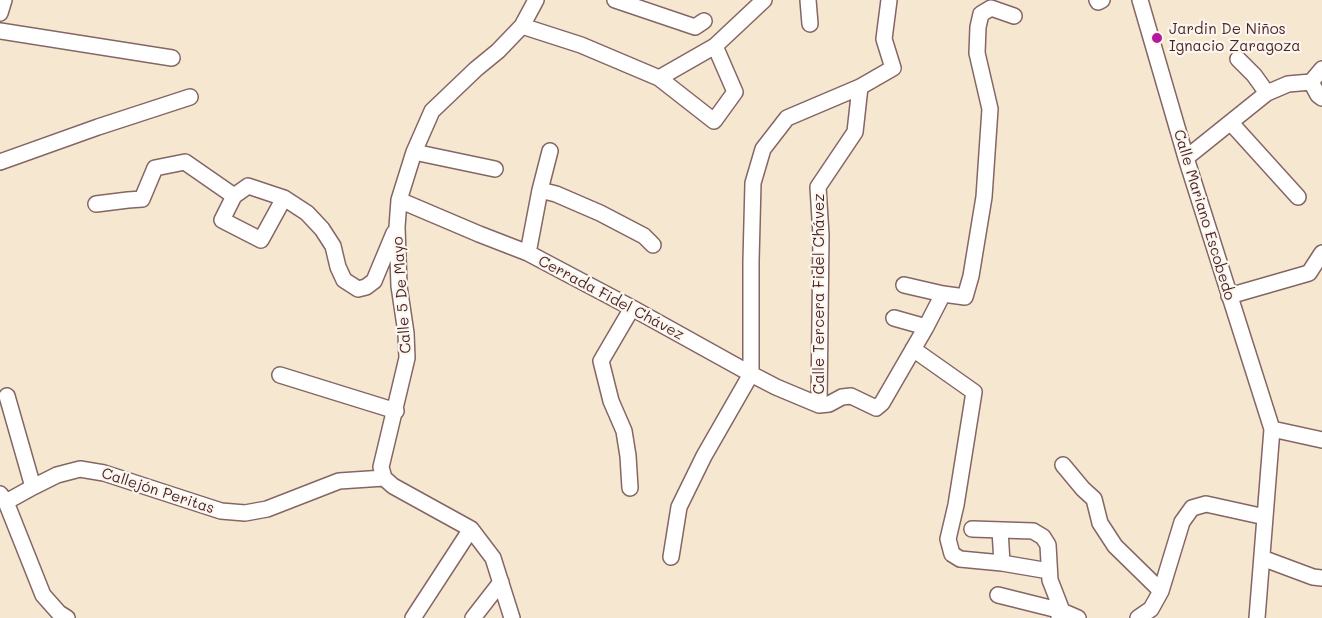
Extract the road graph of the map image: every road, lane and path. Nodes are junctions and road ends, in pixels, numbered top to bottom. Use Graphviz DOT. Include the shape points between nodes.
graph roads {
  1 [pos="4,0"];
  2 [pos="536,0"];
  3 [pos="615,0"];
  4 [pos="764,0"];
  5 [pos="808,0"];
  6 [pos="889,0"];
  7 [pos="1096,0"];
  8 [pos="1102,0"];
  9 [pos="1140,0"];
  10 [pos="0,13"];
  11 [pos="1014,16"];
  12 [pos="704,21"];
  13 [pos="810,24"];
  14 [pos="522,26"];
  15 [pos="0,31"];
  16 [pos="715,46"];
  17 [pos="172,58"];
  18 [pos="1239,59"];
  19 [pos="1322,69"];
  20 [pos="658,78"];
  21 [pos="1311,82"];
  22 [pos="860,87"];
  23 [pos="1267,93"];
  24 [pos="190,97"];
  25 [pos="1322,98"];
  26 [pos="1231,123"];
  27 [pos="549,151"];
  28 [pos="414,152"];
  29 [pos="1186,158"];
  30 [pos="0,162"];
  31 [pos="495,169"];
  32 [pos="540,190"];
  33 [pos="234,196"];
  34 [pos="1298,197"];
  35 [pos="284,198"];
  36 [pos="399,200"];
  37 [pos="96,204"];
  38 [pos="397,227"];
  39 [pos="653,244"];
  40 [pos="528,253"];
  41 [pos="1322,253"];
  42 [pos="904,285"];
  43 [pos="943,294"];
  44 [pos="1229,296"];
  45 [pos="633,308"];
  46 [pos="894,318"];
  47 [pos="926,327"];
  48 [pos="913,350"];
  49 [pos="751,374"];
  50 [pos="280,375"];
  51 [pos="7,396"];
  52 [pos="819,405"];
  53 [pos="396,411"];
  54 [pos="1272,429"];
  55 [pos="1322,440"];
  56 [pos="1063,465"];
  57 [pos="384,478"];
  58 [pos="33,487"];
  59 [pos="630,488"];
  60 [pos="3,498"];
  61 [pos="1265,517"];
  62 [pos="471,529"];
  63 [pos="972,529"];
  64 [pos="1000,530"];
  65 [pos="671,557"];
  66 [pos="1262,558"];
  67 [pos="1002,563"];
  68 [pos="1049,571"];
  69 [pos="1322,578"];
  70 [pos="501,582"];
  71 [pos="1161,591"];
  72 [pos="998,595"];
  73 [pos="1061,615"];
  74 [pos="67,618"];
  75 [pos="413,618"];
  76 [pos="473,618"];
  77 [pos="512,618"];
  78 [pos="1078,618"];
  79 [pos="1138,618"];
  80 [pos="1257,618"];
  1 -- 10 [label="street"];
  2 -- 14 [label="street"];
  3 -- 12 [label="street" via="695,27"];
  4 -- 16 [label="street"];
  5 -- 13 [label="street"];
  6 -- 22 [label="street" via="884,39 892,68"];
  7 -- 8 [label="street"];
  9 -- 29 [label="street, Calle Mariano Escobedo"];
  11 -- 43 [label="street" via="991,8 981,14 977,53 990,110 984,197 965,297"];
  14 -- 20 [label="street" via="581,45"];
  14 -- 28 [label="street, Calle 5 De Mayo" via="432,111"];
  15 -- 17 [label="street"];
  16 -- 20 [label="street"];
  16 -- 20 [label="street" via="735,92 714,121"];
  18 -- 23 [label="street"];
  19 -- 21 [label="street"];
  21 -- 23 [label="street" via="1288,84"];
  21 -- 25 [label="street"];
  22 -- 49 [label="street" via="787,118 763,150 753,183"];
  22 -- 52 [label="street, Calle Tercera Fidel Chávez" via="855,132 818,187"];
  23 -- 26 [label="street"];
  24 -- 30 [label="street"];
  26 -- 29 [label="street"];
  26 -- 34 [label="street"];
  27 -- 32 [label="street"];
  28 -- 31 [label="street"];
  28 -- 36 [label="street, Calle 5 De Mayo"];
  29 -- 44 [label="street, Calle Mariano Escobedo"];
  32 -- 39 [label="street" via="600,213"];
  32 -- 40 [label="street"];
  33 -- 35 [label="street" via="248,186"];
  33 -- 35 [label="street" via="222,220 261,240"];
  33 -- 37 [label="street" via="185,162 155,168 142,199"];
  35 -- 38 [label="street" via="322,229 333,246 344,280 357,289 374,281"];
  36 -- 38 [label="street, Calle 5 De Mayo"];
  36 -- 40 [label="street, Cerrada Fidel Chávez"];
  38 -- 53 [label="street, Calle 5 De Mayo" via="407,358"];
  40 -- 45 [label="street, Cerrada Fidel Chávez"];
  41 -- 44 [label="street" via="1309,273"];
  42 -- 43 [label="street"];
  43 -- 47 [label="street"];
  44 -- 54 [label="street, Calle Mariano Escobedo"];
  45 -- 49 [label="street, Cerrada Fidel Chávez"];
  45 -- 59 [label="street" via="602,361 611,401 624,430"];
  46 -- 47 [label="street"];
  47 -- 48 [label="street"];
  48 -- 52 [label="street" via="876,408 851,396"];
  48 -- 67 [label="street" via="974,392 948,539 952,554 960,559"];
  49 -- 52 [label="street, Cerrada Fidel Chávez"];
  49 -- 65 [label="street" via="679,507"];
  50 -- 53 [label="street"];
  51 -- 58 [label="street"];
  53 -- 57 [label="street, Calle 5 De Mayo" via="381,467"];
  54 -- 55 [label="street"];
  54 -- 61 [label="street, Calle Mariano Escobedo"];
  56 -- 71 [label="street" via="1094,499 1100,523 1115,546"];
  57 -- 58 [label="street, Callejón Peritas" via="339,481 245,513 221,512 104,473 80,469"];
  57 -- 62 [label="street"];
  58 -- 60 [label="street, Callejón Peritas"];
  60 -- 74 [label="street" via="43,595"];
  61 -- 66 [label="street, Calle Mariano Escobedo"];
  61 -- 71 [label="street" via="1206,504 1192,508 1182,522"];
  62 -- 70 [label="street" via="493,558"];
  62 -- 75 [label="street"];
  63 -- 64 [label="street"];
  64 -- 67 [label="street"];
  64 -- 68 [label="street" via="1033,531 1043,537 1048,545"];
  66 -- 69 [label="street"];
  66 -- 80 [label="street, Calle Mariano Escobedo"];
  67 -- 68 [label="street"];
  68 -- 73 [label="street"];
  70 -- 76 [label="street"];
  70 -- 77 [label="street"];
  71 -- 79 [label="street" via="1151,609"];
  72 -- 73 [label="street"];
  73 -- 78 [label="street"];
}
